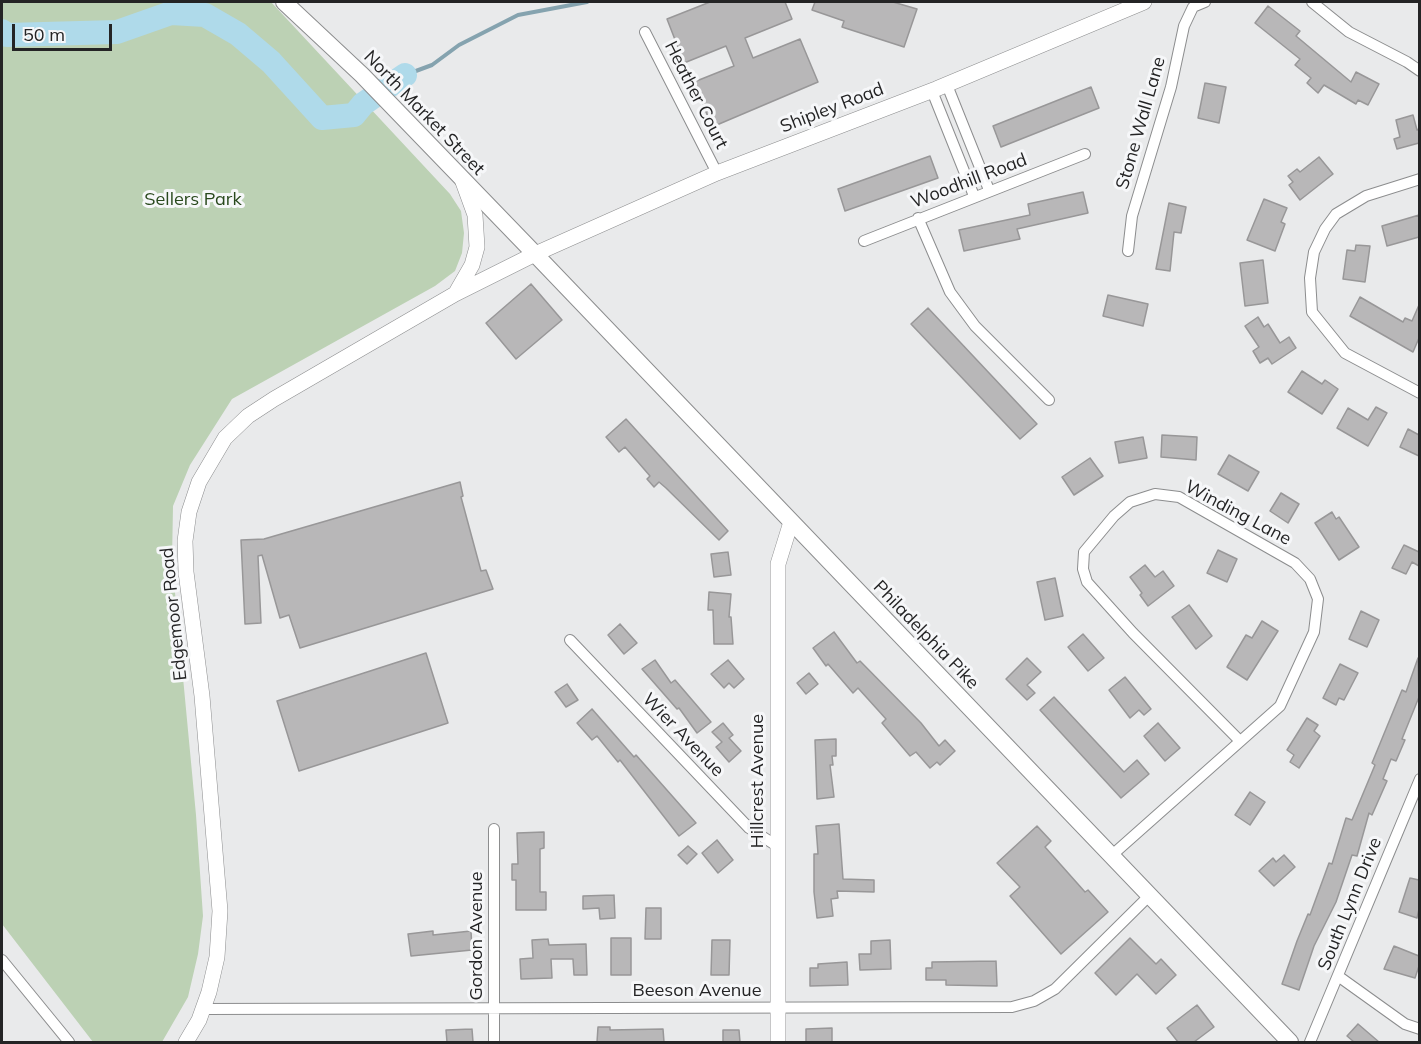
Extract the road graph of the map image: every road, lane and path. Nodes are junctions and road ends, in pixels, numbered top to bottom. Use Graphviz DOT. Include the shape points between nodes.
graph roads {
  1 [pos="284,2"];
  2 [pos="1144,2"];
  3 [pos="1205,2"];
  4 [pos="1312,2"];
  5 [pos="645,32"];
  6 [pos="1419,71"];
  7 [pos="947,85"];
  8 [pos="932,91"];
  9 [pos="1085,154"];
  10 [pos="717,173"];
  11 [pos="461,179"];
  12 [pos="1419,179"];
  13 [pos="989,190"];
  14 [pos="974,196"];
  15 [pos="918,218"];
  16 [pos="864,241"];
  17 [pos="1128,251"];
  18 [pos="535,254"];
  19 [pos="455,294"];
  20 [pos="1419,393"];
  21 [pos="1049,400"];
  22 [pos="791,522"];
  23 [pos="570,640"];
  24 [pos="1240,741"];
  25 [pos="1419,779"];
  26 [pos="494,829"];
  27 [pos="777,846"];
  28 [pos="1110,856"];
  29 [pos="1149,896"];
  30 [pos="2,960"];
  31 [pos="1338,976"];
  32 [pos="778,1007"];
  33 [pos="494,1008"];
  34 [pos="203,1009"];
  35 [pos="1419,1029"];
  36 [pos="69,1042"];
  37 [pos="186,1042"];
  38 [pos="494,1042"];
  39 [pos="778,1042"];
  40 [pos="1290,1042"];
  41 [pos="1310,1042"];
  1 -- 11 [label="main road, North Market Street" via="362,75"];
  2 -- 7 [label="main road, Shipley Road"];
  3 -- 17 [label="street, Stone Wall Lane" via="1193,7 1184,26 1171,87 1132,216"];
  4 -- 6 [label="street" via="1349,32"];
  5 -- 10 [label="street, Heather Court"];
  7 -- 8 [label="main road, Shipley Road"];
  7 -- 13 [label="street"];
  8 -- 10 [label="main road, Shipley Road"];
  8 -- 14 [label="street"];
  9 -- 13 [label="street, Woodhill Road"];
  10 -- 18 [label="main road, Shipley Road"];
  11 -- 18 [label="main road, North Market Street"];
  11 -- 19 [label="main road" via="475,215 477,247 472,265"];
  12 -- 20 [label="street" via="1366,196 1336,214 1314,252 1310,278 1312,312 1345,353"];
  13 -- 14 [label="street, Woodhill Road"];
  14 -- 15 [label="street, Woodhill Road"];
  15 -- 16 [label="street, Woodhill Road"];
  15 -- 21 [label="street" via="950,292 975,326"];
  18 -- 19 [label="main road, Edgemoor Road"];
  18 -- 22 [label="main road, Philadelphia Pike"];
  19 -- 34 [label="main road, Edgemoor Road" via="248,416 217,449 194,497 185,541 186,572 202,696 220,911 217,957"];
  22 -- 27 [label="main road, Hillcrest Avenue" via="778,564"];
  22 -- 28 [label="main road, Philadelphia Pike"];
  23 -- 27 [label="street, Wier Avenue" via="748,828"];
  24 -- 24 [label="street, Winding Lane" via="1280,706 1314,632 1318,600 1310,579 1295,563 1260,540 1179,497 1155,494 1130,502 1084,552 1087,582"];
  24 -- 28 [label="street, Winding Lane"];
  25 -- 31 [label="street, South Lynn Drive"];
  26 -- 33 [label="street, Gordon Avenue"];
  27 -- 32 [label="main road, Hillcrest Avenue"];
  28 -- 29 [label="main road, Philadelphia Pike"];
  29 -- 32 [label="street, Beeson Avenue" via="1055,989 1023,1004 1002,1008"];
  29 -- 40 [label="main road, Philadelphia Pike"];
  30 -- 36 [label="street"];
  31 -- 35 [label="street"];
  31 -- 41 [label="street, South Lynn Drive"];
  32 -- 33 [label="street, Beeson Avenue"];
  32 -- 39 [label="main road, Hillcrest Avenue"];
  33 -- 34 [label="street, Beeson Avenue"];
  33 -- 38 [label="street, Gordon Avenue"];
  34 -- 37 [label="main road, Edgemoor Road"];
}
